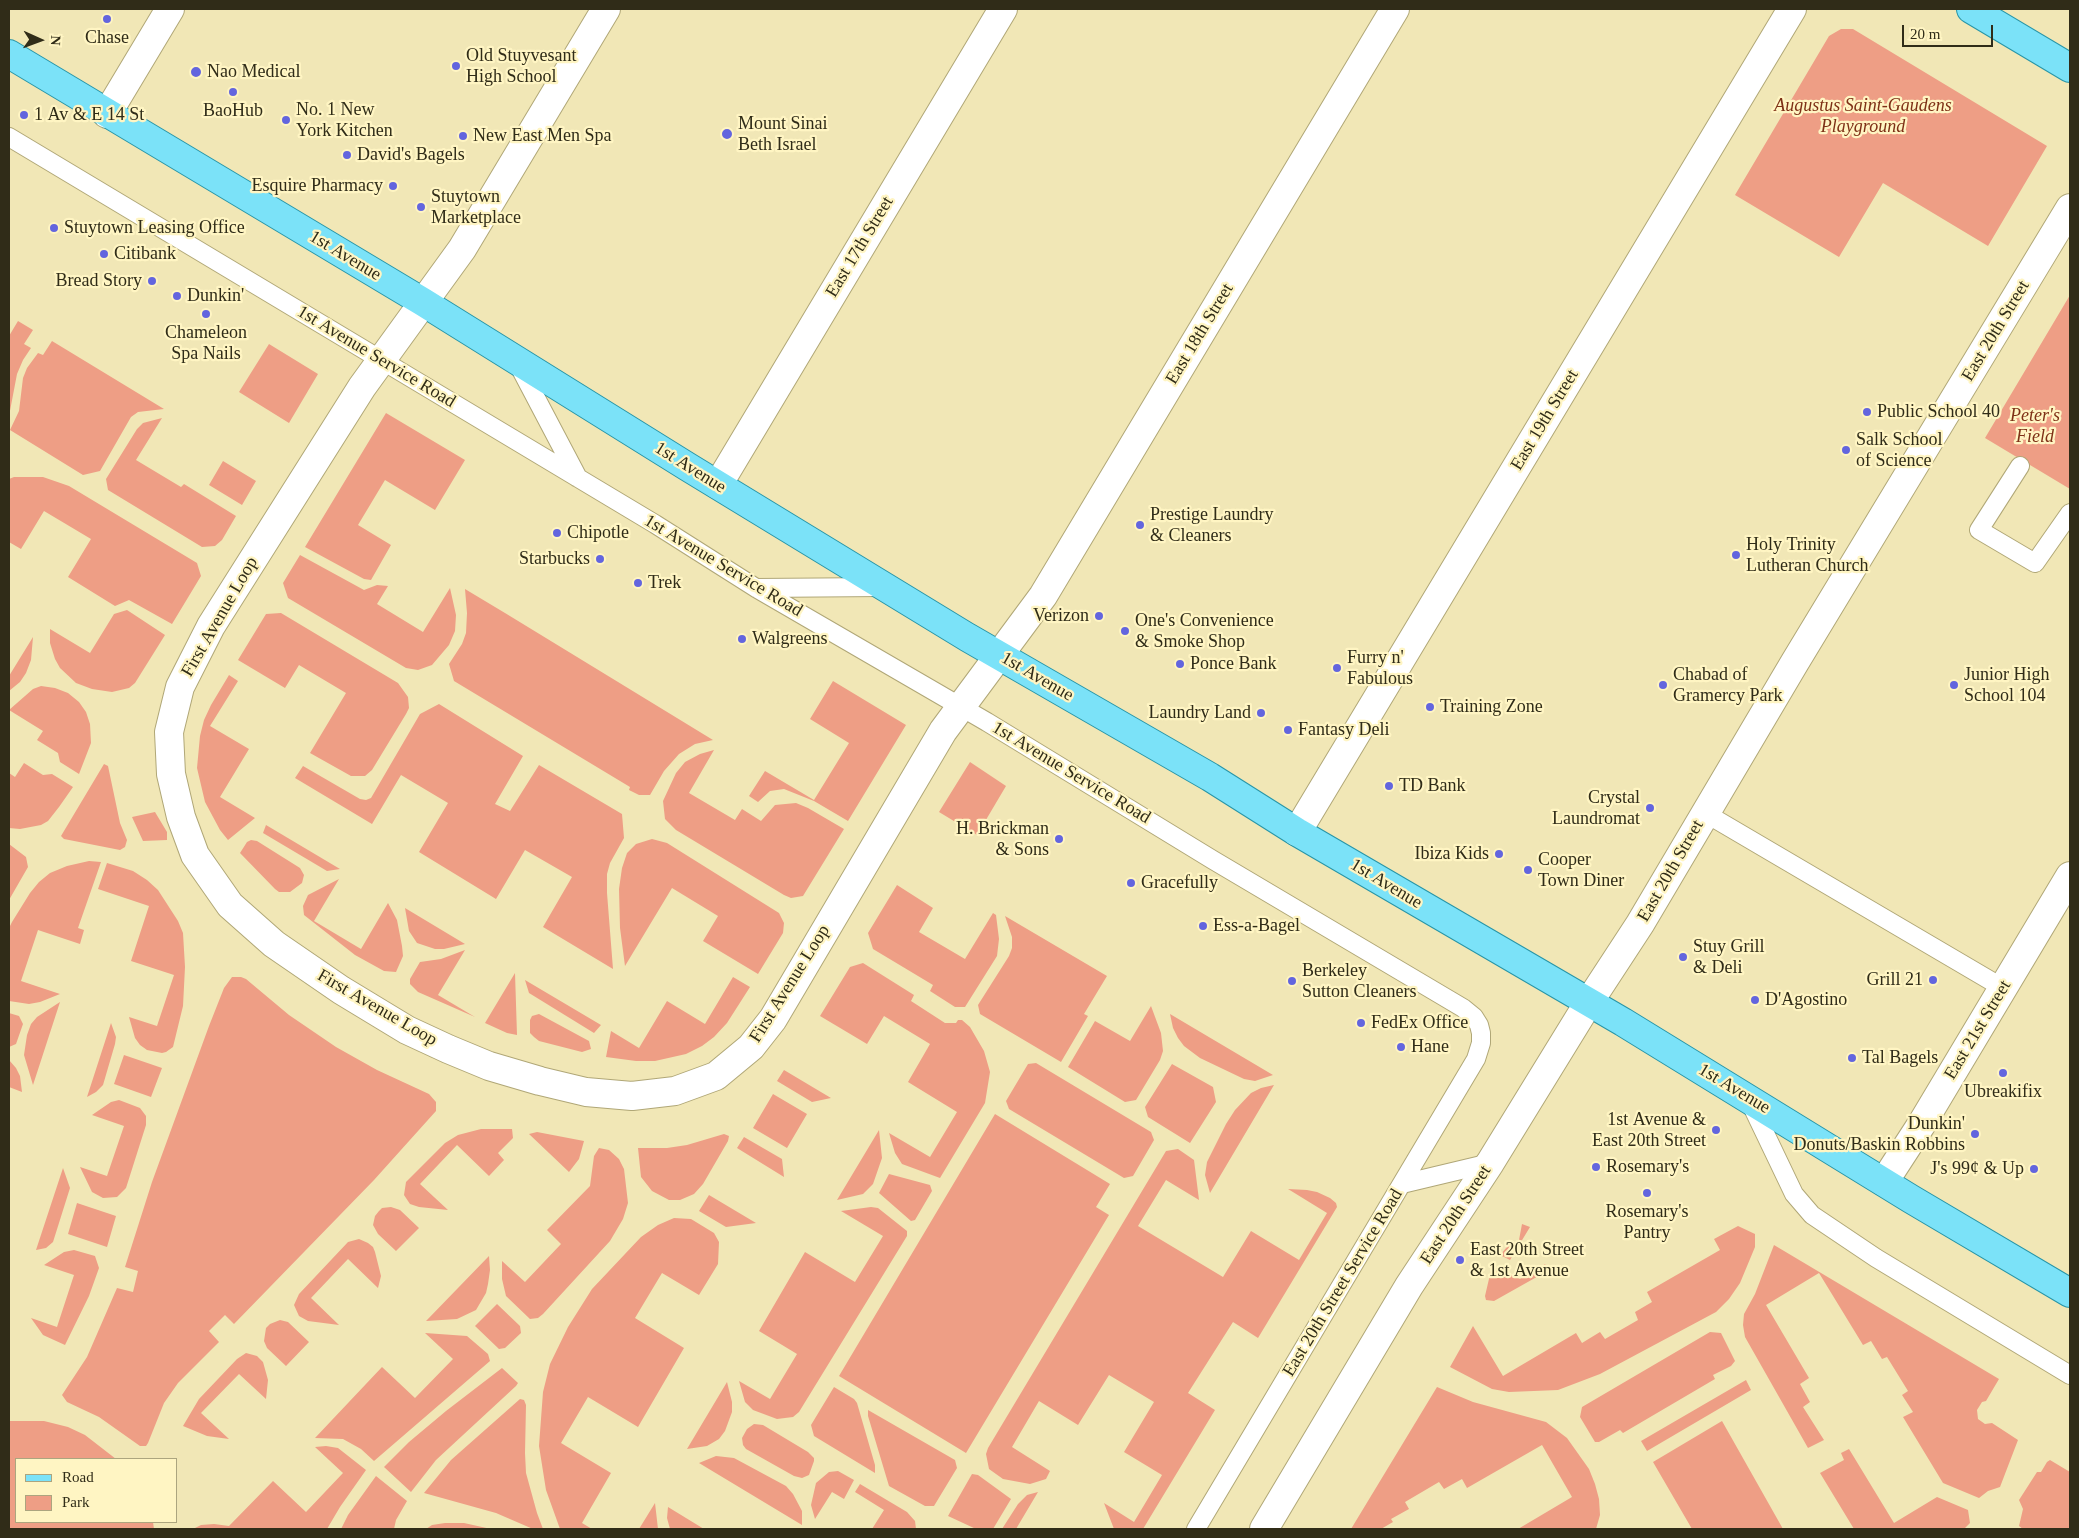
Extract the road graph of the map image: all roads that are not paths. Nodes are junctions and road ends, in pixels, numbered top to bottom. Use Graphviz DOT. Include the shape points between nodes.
graph roads {
  1 [pos="170,9"];
  2 [pos="606,9"];
  3 [pos="1003,9"];
  4 [pos="1396,9"];
  5 [pos="1792,9"];
  6 [pos="1971,9"];
  7 [pos="9,54"];
  8 [pos="2070,68"];
  9 [pos="107,114"];
  10 [pos="9,137"];
  11 [pos="2070,208"];
  12 [pos="423,302"];
  13 [pos="380,360"];
  14 [pos="516,360"];
  15 [pos="2020,466"];
  16 [pos="578,478"];
  17 [pos="718,486"];
  18 [pos="2070,513"];
  19 [pos="886,587"];
  20 [pos="756,588"];
  21 [pos="1000,656"];
  22 [pos="960,707"];
  23 [pos="1706,813"];
  24 [pos="1298,832"];
  25 [pos="2070,876"];
  26 [pos="2003,988"];
  27 [pos="1589,1002"];
  28 [pos="1481,1033"];
  29 [pos="1748,1098"];
  30 [pos="1490,1163"];
  31 [pos="1884,1182"];
  32 [pos="1402,1184"];
  33 [pos="2070,1293"];
  34 [pos="2070,1375"];
  35 [pos="1200,1526"];
  36 [pos="1264,1529"];
  1 -- 9 [label="street"];
  2 -- 12 [label="street, First Avenue Loop" via="462,249"];
  3 -- 17 [label="street, East 17th Street"];
  4 -- 21 [label="street, East 18th Street" via="1043,596"];
  5 -- 24 [label="street, East 19th Street"];
  6 -- 8 [label="main road"];
  7 -- 9 [label="main road, 1st Avenue"];
  9 -- 12 [label="main road, 1st Avenue"];
  10 -- 13 [label="lane, 1st Avenue Service Road"];
  11 -- 23 [label="street, East 20th Street"];
  12 -- 13 [label="street, First Avenue Loop"];
  12 -- 14 [label="main road, 1st Avenue"];
  13 -- 16 [label="lane, 1st Avenue Service Road"];
  13 -- 22 [label="street, First Avenue Loop" via="210,626 180,687 169,732 171,774 180,818 195,855 230,905 274,944 341,990 408,1030 455,1052 498,1068 586,1092 632,1096 675,1091 716,1076 751,1047 772,1019"];
  14 -- 16 [label="lane"];
  14 -- 17 [label="main road, 1st Avenue"];
  15 -- 18 [label="lane" via="1979,530 2035,564"];
  16 -- 20 [label="lane, 1st Avenue Service Road"];
  17 -- 19 [label="main road, 1st Avenue"];
  19 -- 20 [label="lane"];
  19 -- 21 [label="main road, 1st Avenue"];
  20 -- 22 [label="lane, 1st Avenue Service Road"];
  21 -- 22 [label="street, First Avenue Loop"];
  21 -- 24 [label="main road, 1st Avenue" via="1210,777"];
  22 -- 28 [label="lane, 1st Avenue Service Road" via="1463,1008 1474,1017"];
  23 -- 26 [label="lane"];
  23 -- 27 [label="street, East 20th Street"];
  24 -- 27 [label="main road, 1st Avenue"];
  25 -- 26 [label="street, East 21st Street"];
  26 -- 31 [label="street, East 21st Street"];
  27 -- 29 [label="main road, 1st Avenue"];
  27 -- 30 [label="street, East 20th Street"];
  28 -- 32 [label="lane, East 20th Street Service Road" via="1476,1060"];
  29 -- 31 [label="main road, 1st Avenue"];
  29 -- 34 [label="lane" via="1794,1194 1812,1215 1876,1258"];
  30 -- 32 [label="lane"];
  30 -- 36 [label="street, East 20th Street" via="1410,1286"];
  31 -- 33 [label="main road, 1st Avenue"];
  32 -- 35 [label="lane, East 20th Street Service Road"];
}
